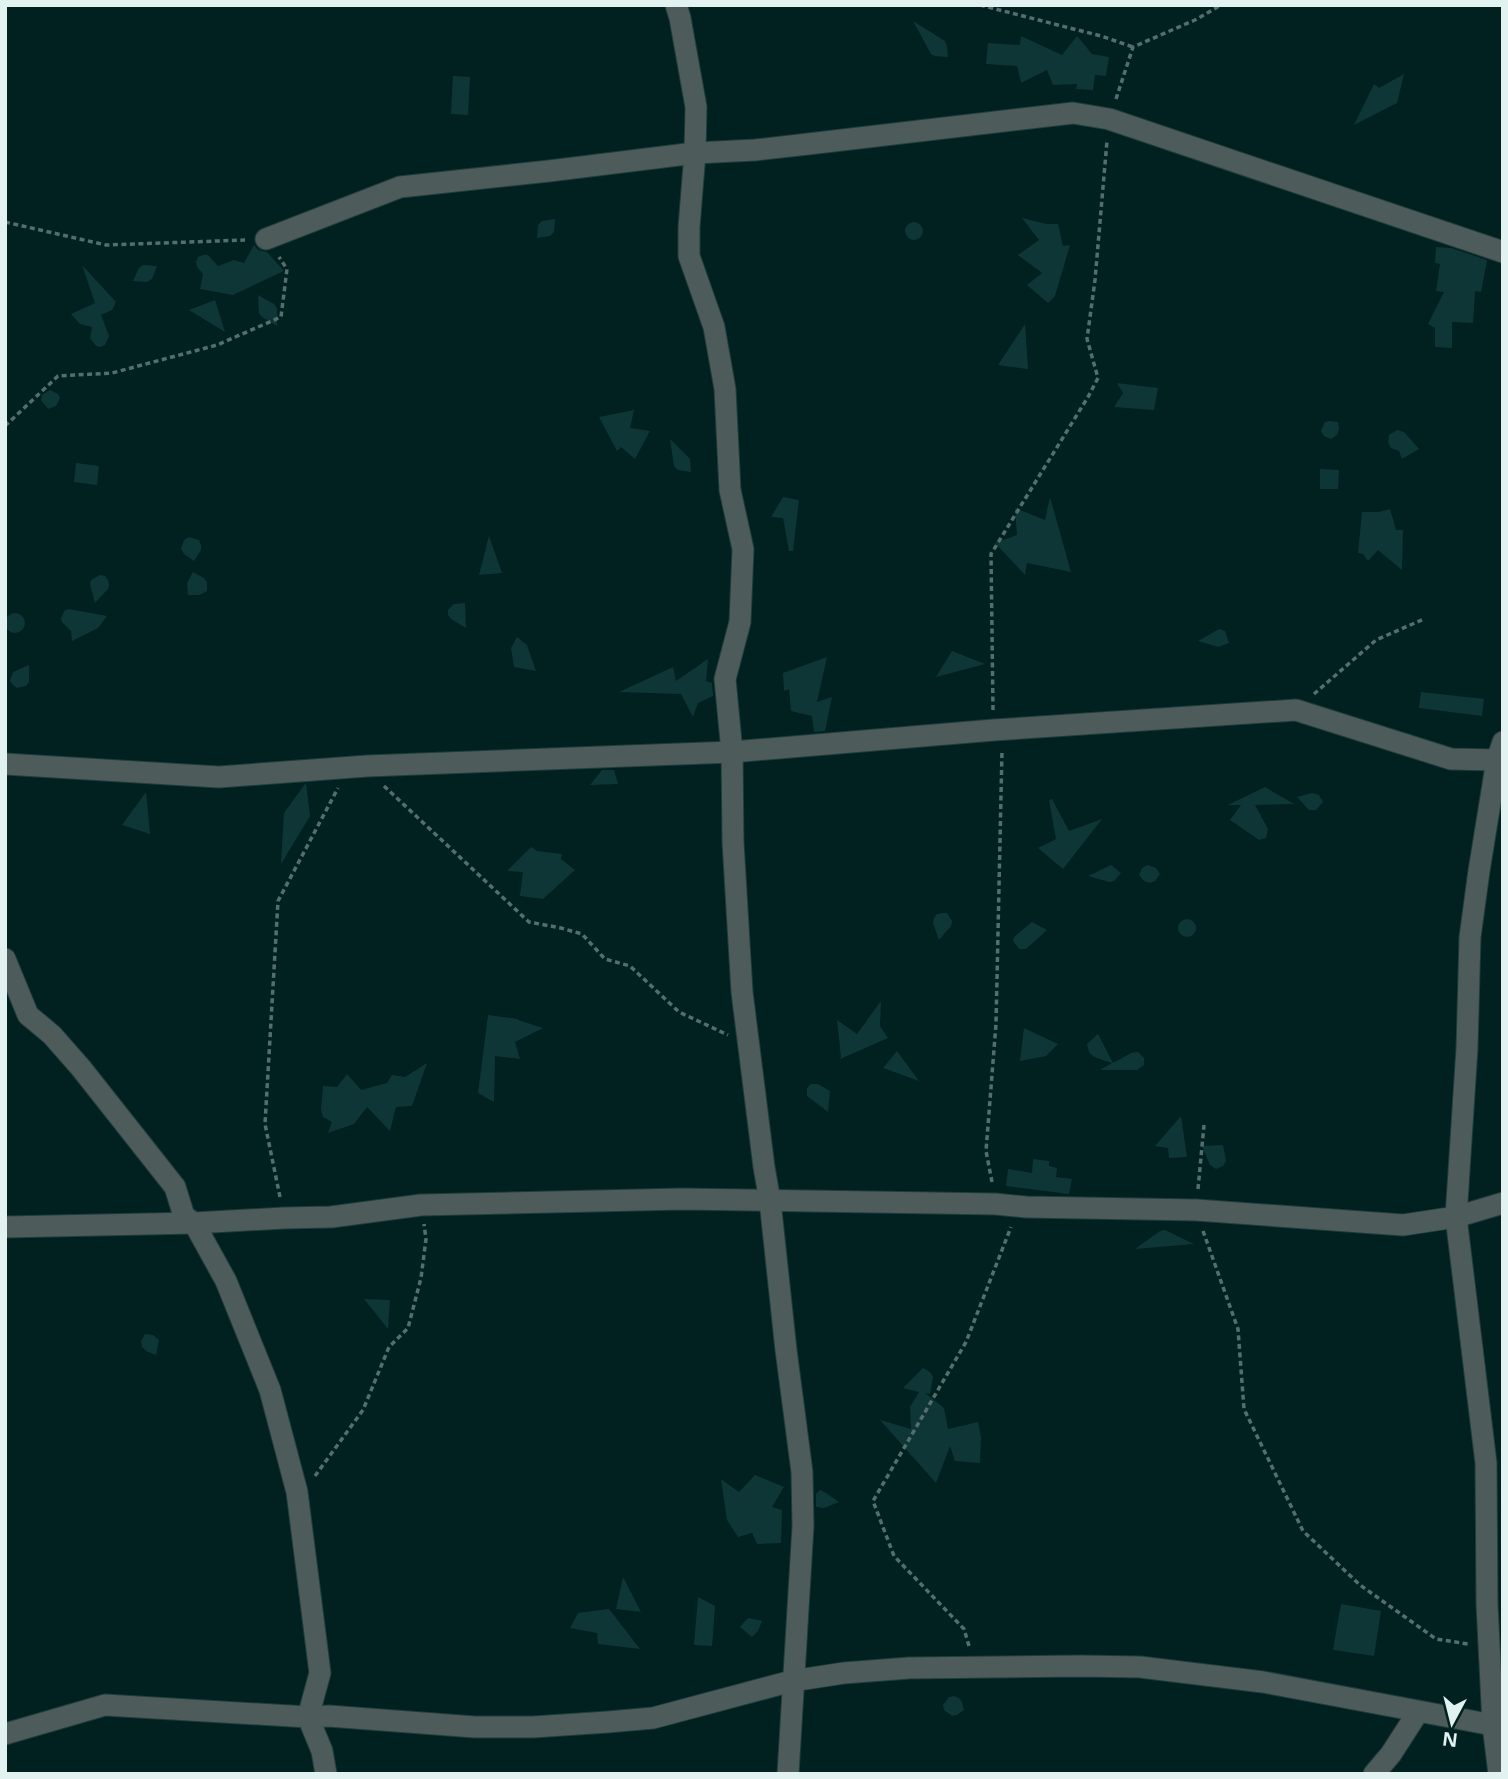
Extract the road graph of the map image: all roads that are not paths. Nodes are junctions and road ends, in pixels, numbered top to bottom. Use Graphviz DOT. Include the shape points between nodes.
graph roads {
  1 [pos="676,5"];
  2 [pos="695,153"];
  3 [pos="266,239"];
  4 [pos="1503,252"];
  5 [pos="1500,751"];
  6 [pos="732,752"];
  7 [pos="5,764"];
  8 [pos="5,959"];
  9 [pos="770,1201"];
  10 [pos="1503,1203"];
  11 [pos="1456,1217"];
  12 [pos="194,1223"];
  13 [pos="5,1227"];
  14 [pos="1495,1604"];
  15 [pos="792,1681"];
  16 [pos="1418,1712"];
  17 [pos="308,1717"];
  18 [pos="1493,1725"];
  19 [pos="5,1734"];
  20 [pos="326,1774"];
  21 [pos="788,1774"];
  22 [pos="1374,1774"];
  23 [pos="1499,1774"];
  1 -- 2 [label="street" via="696,107"];
  2 -- 3 [label="street" via="400,187"];
  2 -- 4 [label="street" via="795,146 1073,113 1109,118"];
  2 -- 6 [label="street" via="689,256 718,351 725,389 730,491 743,549 740,622 725,679"];
  5 -- 6 [label="street" via="1451,759 1296,710"];
  5 -- 11 [label="street" via="1470,937"];
  6 -- 7 [label="street" via="367,766 219,777"];
  6 -- 9 [label="street" via="742,992"];
  8 -- 12 [label="street" via="27,1015 81,1068 175,1187 184,1216"];
  9 -- 11 [label="street" via="1196,1210 1403,1225"];
  9 -- 12 [label="street" via="421,1205 331,1217"];
  9 -- 15 [label="street" via="803,1488"];
  10 -- 11 [label="street"];
  11 -- 14 [label="street" via="1486,1462"];
  12 -- 13 [label="street"];
  12 -- 17 [label="street" via="226,1281 270,1390 297,1492 320,1673"];
  14 -- 18 [label="street" via="1489,1647"];
  15 -- 16 [label="street" via="909,1668 1140,1667 1263,1682"];
  15 -- 17 [label="street" via="653,1718 608,1722 475,1727"];
  15 -- 21 [label="street"];
  16 -- 18 [label="street"];
  16 -- 22 [label="street"];
  17 -- 19 [label="street" via="105,1705"];
  17 -- 20 [label="street"];
  18 -- 23 [label="street"];
}
